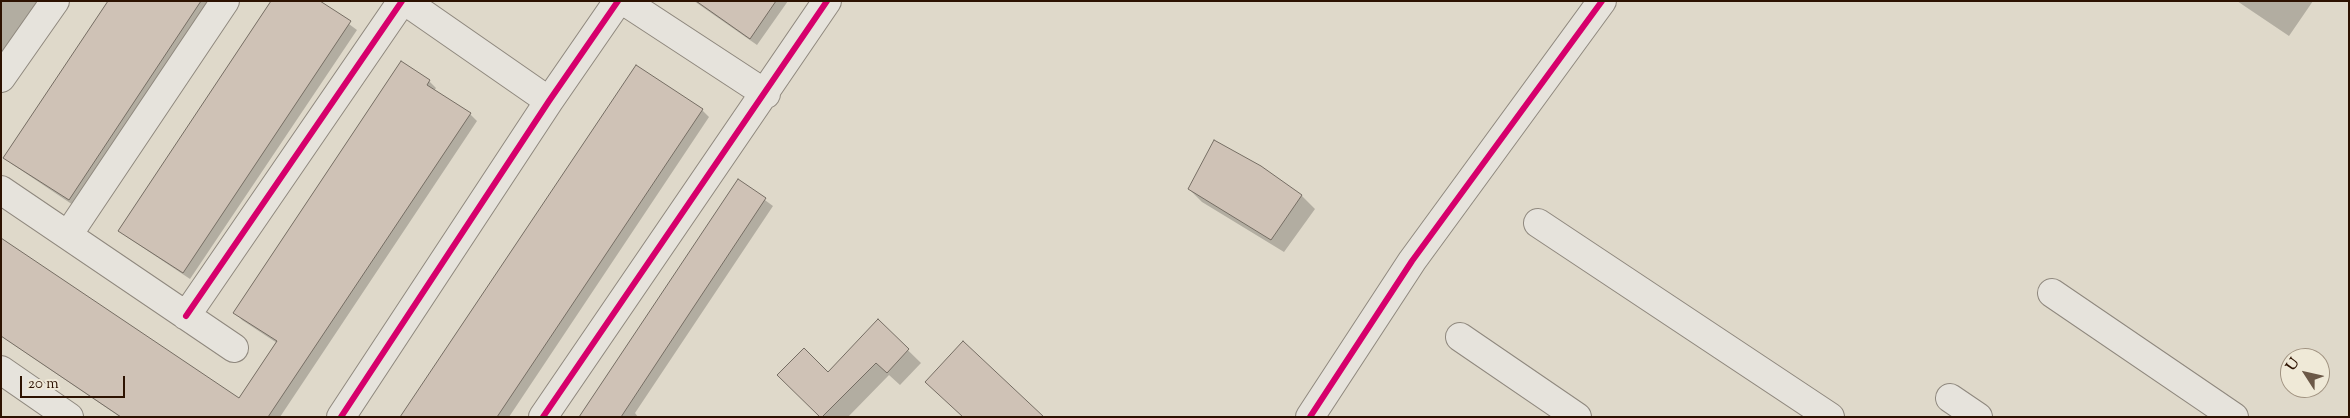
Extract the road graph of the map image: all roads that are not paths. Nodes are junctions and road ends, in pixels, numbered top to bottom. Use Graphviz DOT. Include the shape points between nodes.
graph roads {
  1 [pos="55,1"];
  2 [pos="225,1"];
  3 [pos="404,1"];
  4 [pos="618,1"];
  5 [pos="624,1"];
  6 [pos="827,1"];
  7 [pos="1602,1"];
  8 [pos="1,78"];
  9 [pos="766,94"];
  10 [pos="549,101"];
  11 [pos="1,190"];
  12 [pos="1538,223"];
  13 [pos="68,235"];
  14 [pos="2052,293"];
  15 [pos="186,316"];
  16 [pos="1460,337"];
  17 [pos="234,348"];
  18 [pos="1,370"];
  19 [pos="1950,398"];
  20 [pos="69,417"];
  21 [pos="341,417"];
  22 [pos="543,417"];
  23 [pos="1310,417"];
  24 [pos="1577,417"];
  25 [pos="1830,417"];
  26 [pos="1978,417"];
  27 [pos="2234,417"];
  1 -- 8 [label="street"];
  2 -- 13 [label="street"];
  3 -- 10 [label="street"];
  3 -- 15 [label="street"];
  4 -- 10 [label="street"];
  5 -- 9 [label="street"];
  6 -- 9 [label="street"];
  7 -- 23 [label="street" via="1412,261"];
  9 -- 22 [label="street"];
  10 -- 21 [label="street"];
  11 -- 13 [label="street"];
  12 -- 25 [label="street"];
  13 -- 15 [label="street"];
  14 -- 27 [label="street"];
  15 -- 17 [label="street"];
  16 -- 24 [label="street"];
  18 -- 20 [label="street"];
  19 -- 26 [label="street"];
}
